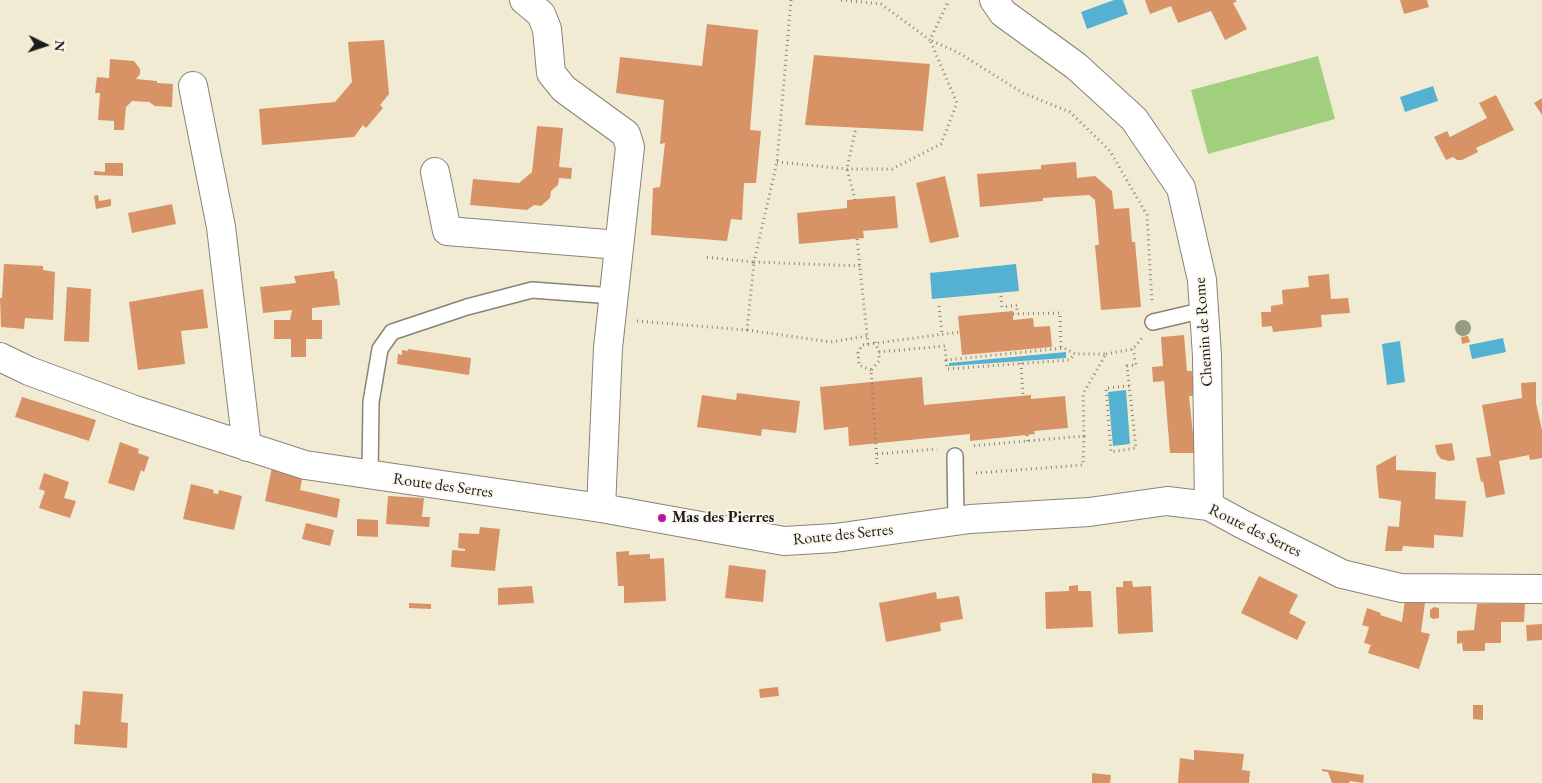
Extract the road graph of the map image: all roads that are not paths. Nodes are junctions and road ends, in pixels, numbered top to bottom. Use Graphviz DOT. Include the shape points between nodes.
graph roads {
  1 [pos="524,0"];
  2 [pos="994,0"];
  3 [pos="193,86"];
  4 [pos="434,172"];
  5 [pos="619,245"];
  6 [pos="1204,310"];
  7 [pos="617,312"];
  8 [pos="1153,322"];
  9 [pos="0,357"];
  10 [pos="247,446"];
  11 [pos="954,450"];
  12 [pos="370,475"];
  13 [pos="1209,506"];
  14 [pos="601,508"];
  15 [pos="956,521"];
  16 [pos="1542,590"];
  1 -- 5 [label="street" via="541,14 547,29 551,73 564,89 626,134 630,147"];
  2 -- 6 [label="street, Chemin de Rome" via="1003,13 1076,66 1134,120 1176,180 1181,188 1202,280"];
  3 -- 10 [label="street" via="221,227"];
  4 -- 5 [label="street" via="447,231"];
  5 -- 7 [label="street"];
  6 -- 8 [label="lane"];
  6 -- 13 [label="street, Chemin de Rome"];
  7 -- 12 [label="lane" via="532,290 392,332 380,349 371,402"];
  7 -- 14 [label="street" via="608,348"];
  9 -- 10 [label="street, Route des Serres" via="134,410"];
  10 -- 12 [label="street, Route des Serres" via="306,465"];
  11 -- 15 [label="lane"];
  12 -- 14 [label="street, Route des Serres"];
  13 -- 15 [label="street, Route des Serres" via="1167,501 1089,512"];
  13 -- 16 [label="street, Route des Serres" via="1342,574 1401,588"];
  14 -- 15 [label="street, Route des Serres" via="784,541 835,538"];
}
